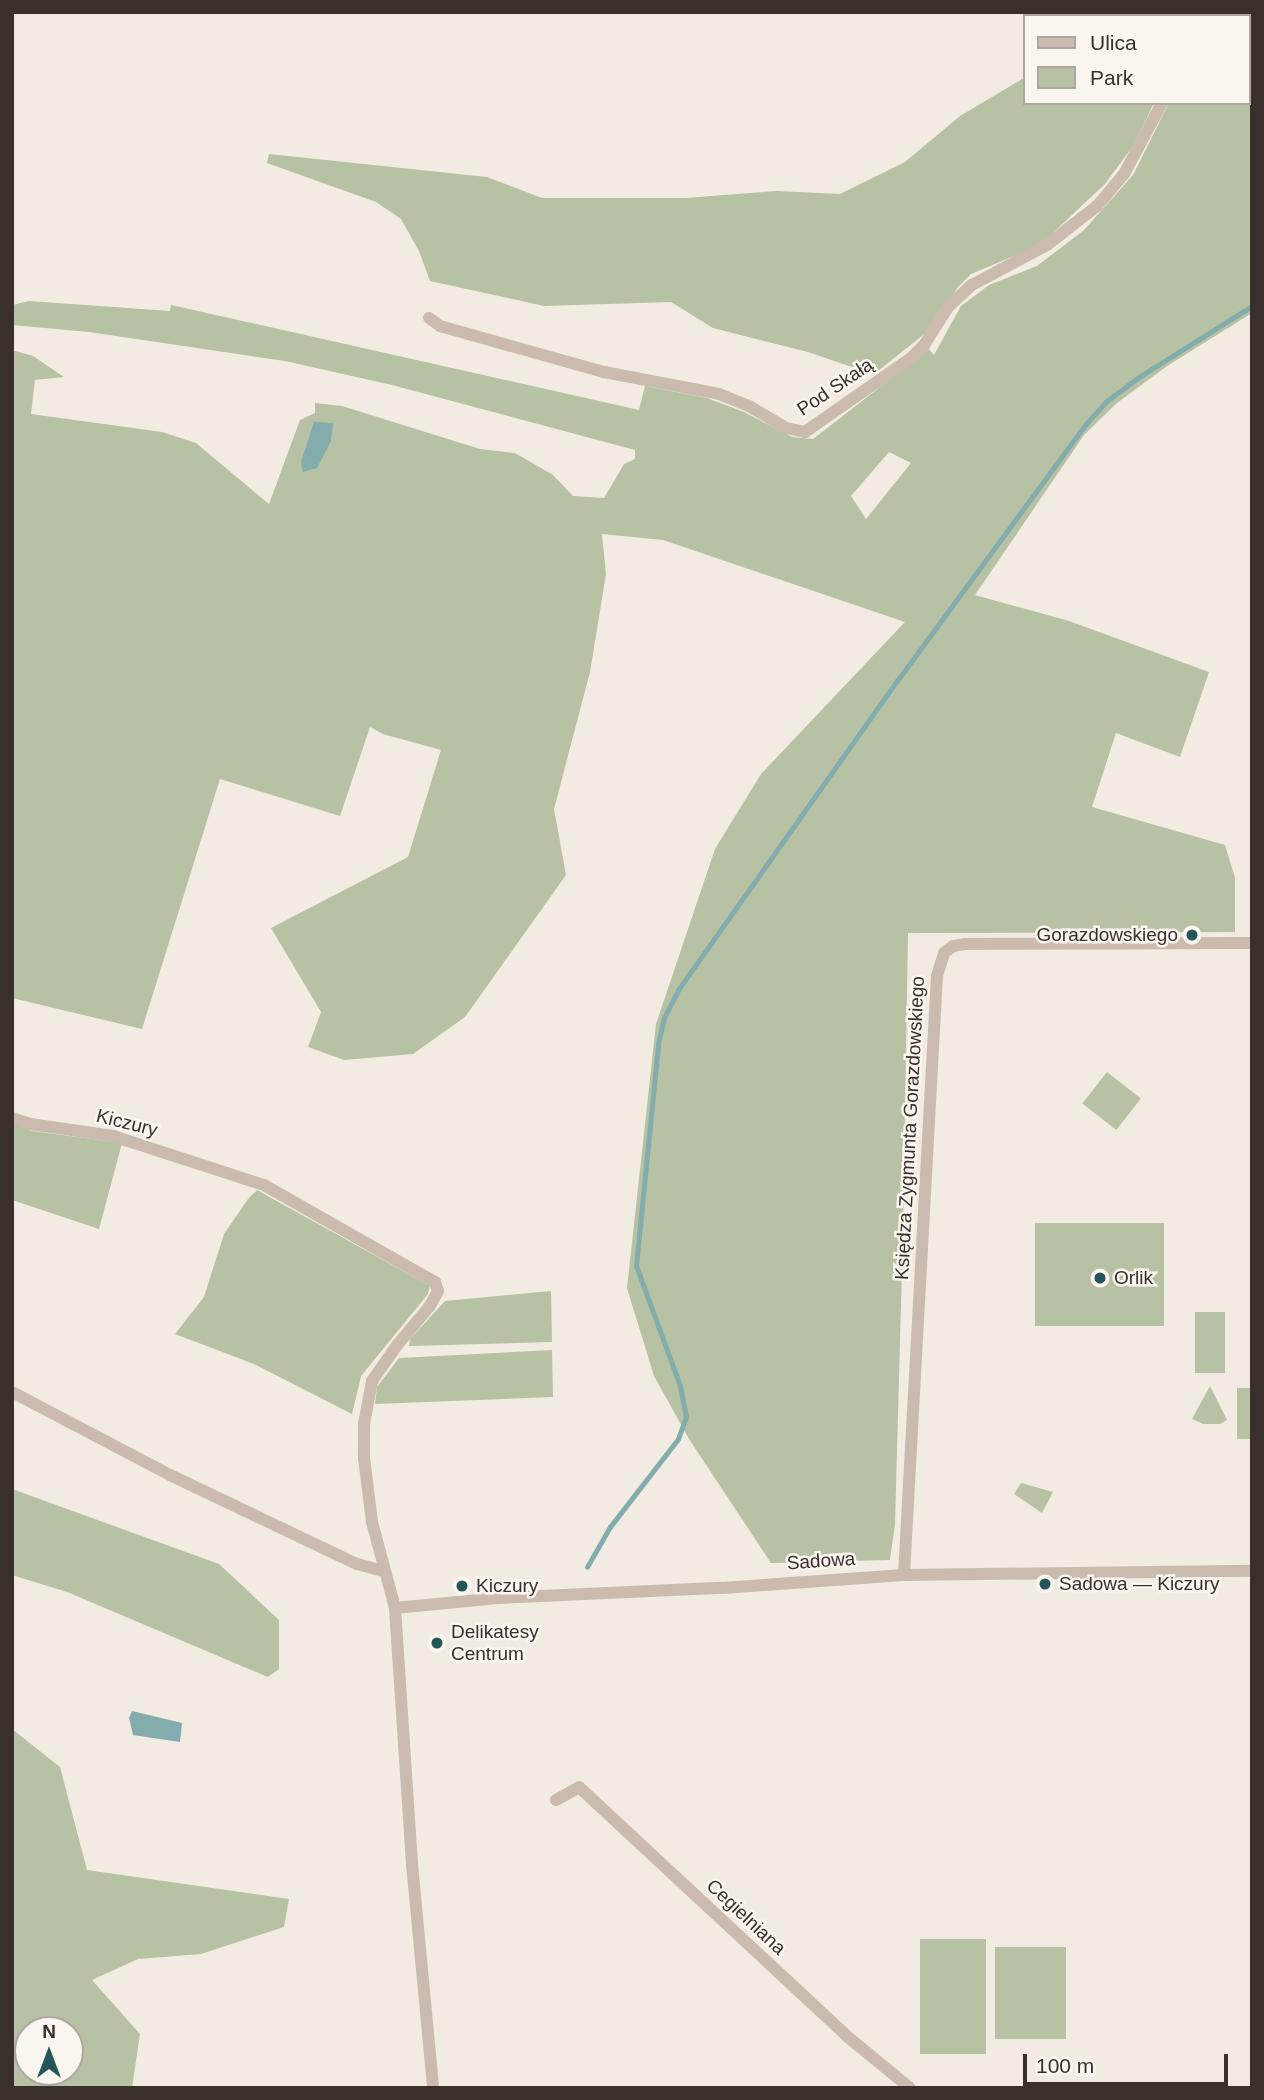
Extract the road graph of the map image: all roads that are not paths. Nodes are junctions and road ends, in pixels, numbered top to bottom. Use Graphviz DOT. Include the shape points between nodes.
graph roads {
  1 [pos="1161,105"];
  2 [pos="429,318"];
  3 [pos="1252,943"];
  4 [pos="12,1118"];
  5 [pos="12,1392"];
  6 [pos="383,1571"];
  7 [pos="1252,1571"];
  8 [pos="904,1575"];
  9 [pos="394,1608"];
  10 [pos="556,1800"];
  11 [pos="433,2088"];
  12 [pos="910,2088"];
  1 -- 2 [label="street, Pod Skałą" via="1124,174 1097,206 1047,245 972,285 948,307 911,358 805,432 786,428 719,394 604,372 440,326"];
  3 -- 8 [label="street, Księdza Zygmunta Gorazdowskiego" via="965,944 944,953 937,976"];
  4 -- 6 [label="street, Kiczury" via="113,1136 264,1185 435,1282 434,1300 378,1370 368,1395 364,1458"];
  5 -- 6 [label="street" via="170,1475 357,1564"];
  6 -- 9 [label="street, Kiczury"];
  7 -- 8 [label="street, Sadowa"];
  8 -- 9 [label="street, Sadowa"];
  9 -- 11 [label="street, Kiczury"];
  10 -- 12 [label="street, Cegielniana" via="579,1787 848,2037"];
}
